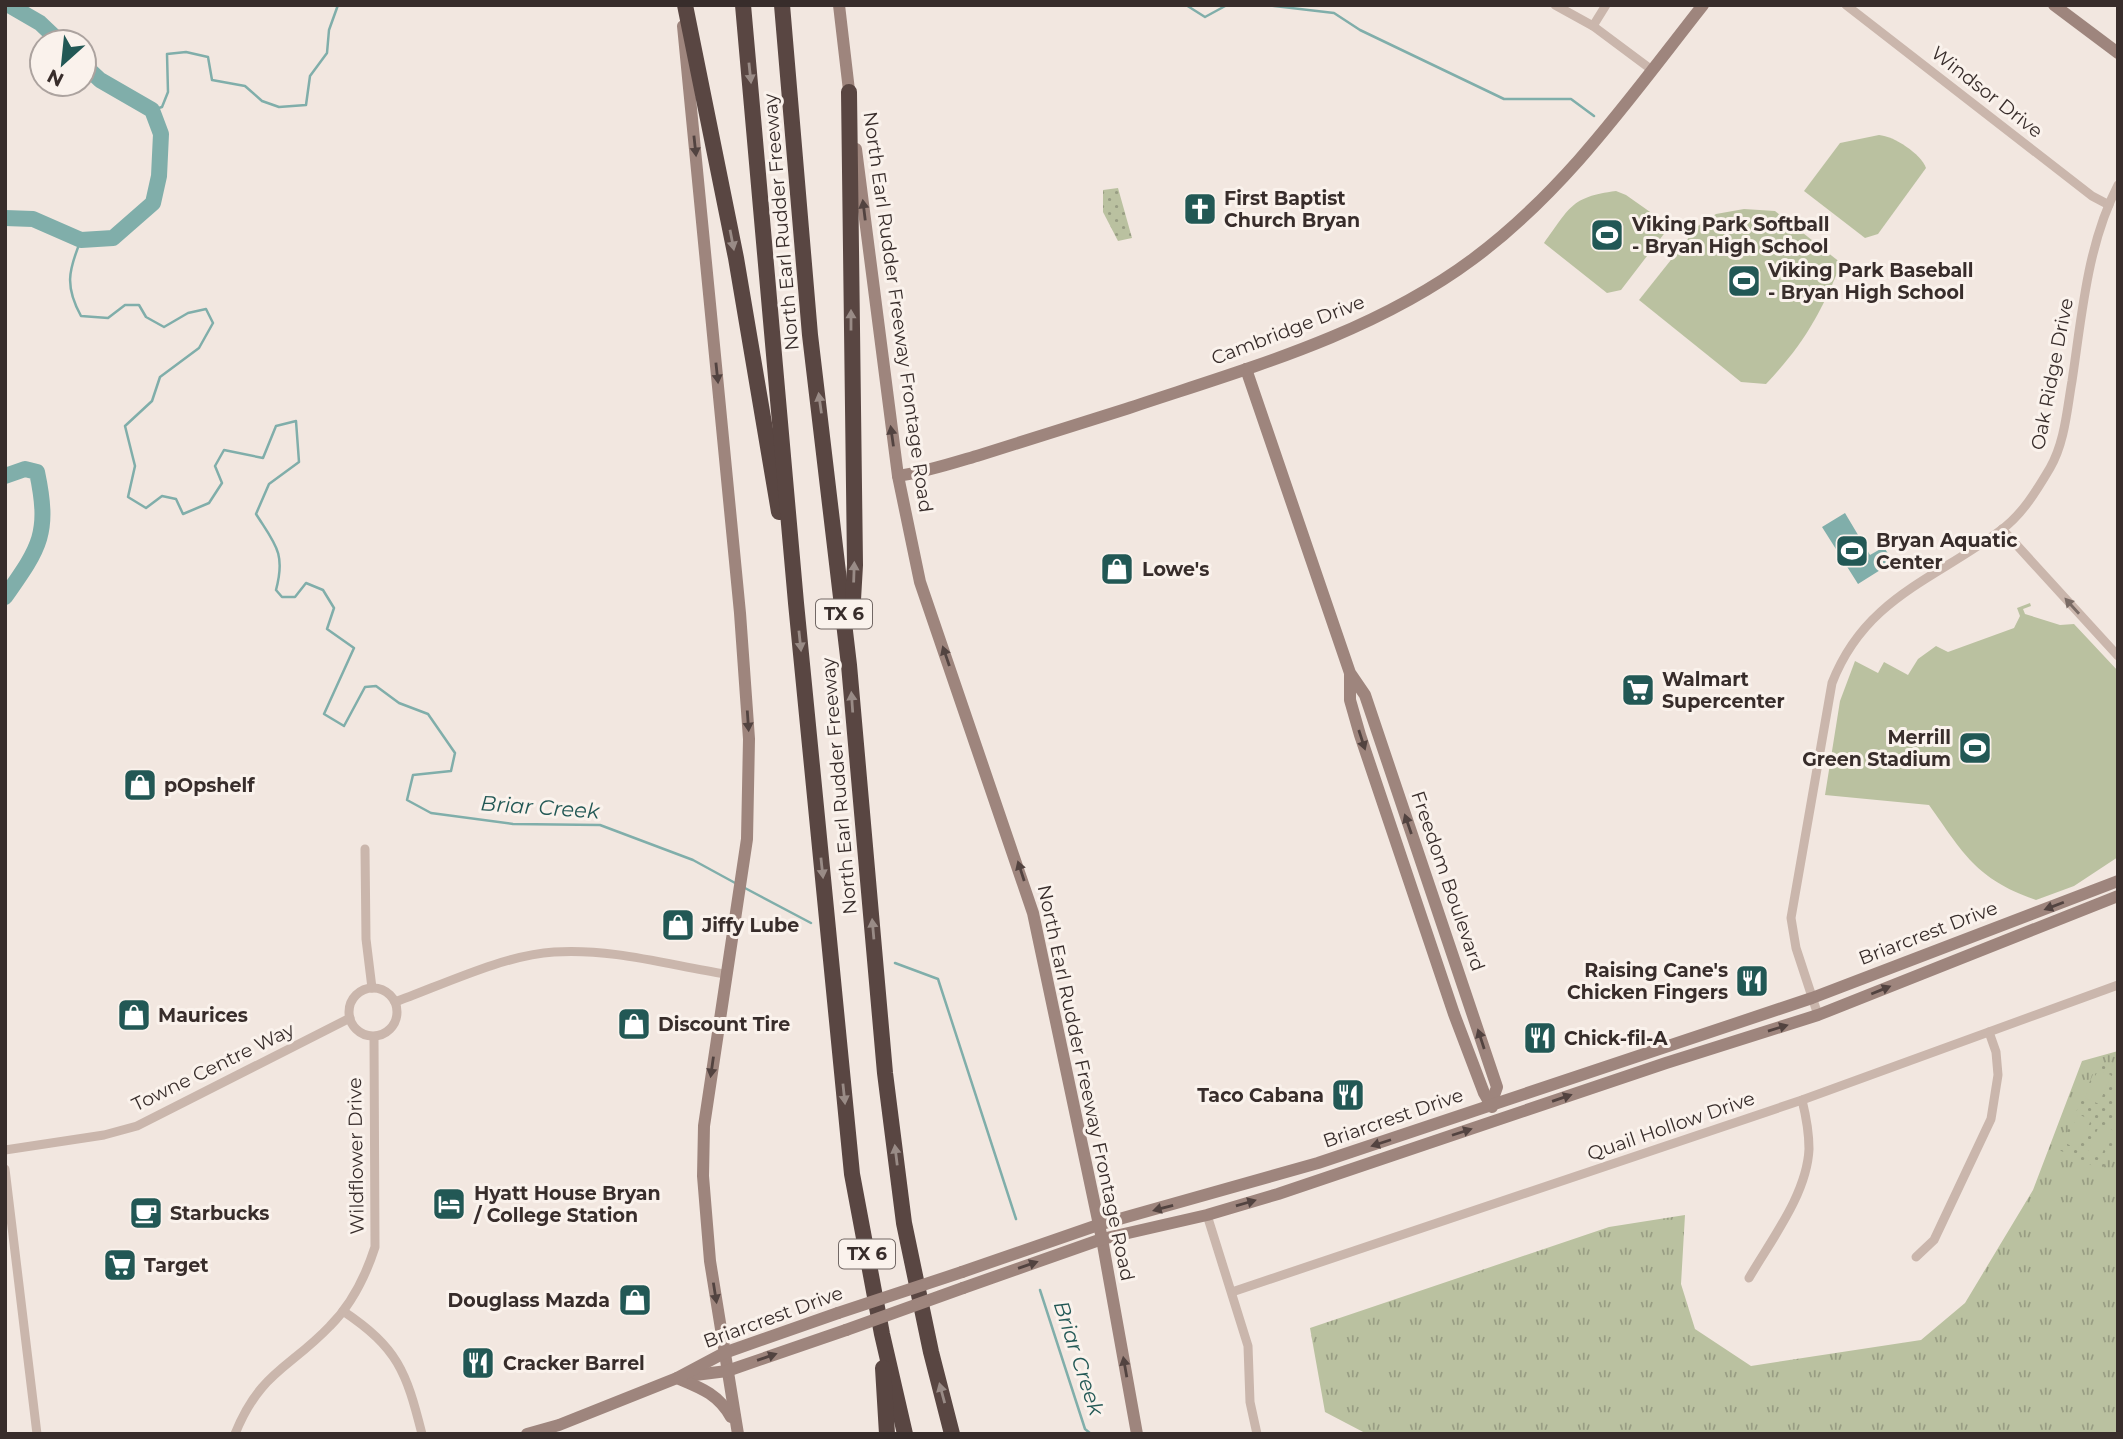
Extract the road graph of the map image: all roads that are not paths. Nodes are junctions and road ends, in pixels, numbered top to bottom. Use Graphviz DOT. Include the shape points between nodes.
graph roads {
  1 [pos="683,5"];
  2 [pos="743,5"];
  3 [pos="782,5"];
  4 [pos="838,5"];
  5 [pos="1555,5"];
  6 [pos="1606,5"];
  7 [pos="1703,5"];
  8 [pos="1846,5"];
  9 [pos="2054,5"];
  10 [pos="1592,26"];
  11 [pos="2118,53"];
  12 [pos="1652,71"];
  13 [pos="849,92"];
  14 [pos="2118,185"];
  15 [pos="2109,205"];
  16 [pos="1246,369"];
  17 [pos="898,476"];
  18 [pos="2002,529"];
  19 [pos="796,603"];
  20 [pos="2118,656"];
  21 [pos="849,665"];
  22 [pos="1350,673"];
  23 [pos="1397,790"];
  24 [pos="1381,795"];
  25 [pos="365,849"];
  26 [pos="1426,876"];
  27 [pos="2118,881"];
  28 [pos="1410,882"];
  29 [pos="2118,896"];
  30 [pos="1451,951"];
  31 [pos="1435,956"];
  32 [pos="725,974"];
  33 [pos="2118,985"];
  34 [pos="372,988"];
  35 [pos="1812,998"];
  36 [pos="395,1002"];
  37 [pos="1818,1015"];
  38 [pos="350,1018"];
  39 [pos="1990,1032"];
  40 [pos="374,1037"];
  41 [pos="1802,1100"];
  42 [pos="1491,1104"];
  43 [pos="1498,1121"];
  44 [pos="5,1150"];
  45 [pos="5,1169"];
  46 [pos="1208,1215"];
  47 [pos="1098,1225"];
  48 [pos="1102,1239"];
  49 [pos="1916,1257"];
  50 [pos="1749,1278"];
  51 [pos="1232,1292"];
  52 [pos="343,1311"];
  53 [pos="882,1334"];
  54 [pos="724,1353"];
  55 [pos="727,1371"];
  56 [pos="677,1378"];
  57 [pos="560,1429"];
  58 [pos="738,1430"];
  59 [pos="37,1434"];
  60 [pos="235,1434"];
  61 [pos="422,1434"];
  62 [pos="527,1434"];
  63 [pos="887,1434"];
  64 [pos="905,1434"];
  65 [pos="952,1434"];
  66 [pos="1137,1434"];
  67 [pos="1258,1434"];
  1 -- 19 [label="highway, one-way" via="736,258"];
  1 -- 32 [label="main road, one-way" via="748,726 747,839"];
  2 -- 19 [label="highway, North Earl Rudder Freeway / TX 6, one-way"];
  21 -- 3 [label="highway, North Earl Rudder Freeway / TX 6, one-way" via="810,335"];
  4 -- 13 [label="main road, North Earl Rudder Freeway Frontage Road"];
  5 -- 10 [label="street"];
  6 -- 10 [label="street"];
  7 -- 12 [label="main road, Cambridge Drive"];
  8 -- 15 [label="street, Windsor Drive"];
  9 -- 11 [label="main road"];
  10 -- 12 [label="street"];
  12 -- 16 [label="main road, Cambridge Drive" via="1565,177 1472,260 1359,326"];
  17 -- 13 [label="main road, North Earl Rudder Freeway Frontage Road, one-way"];
  21 -- 13 [label="highway, one-way" via="855,565"];
  14 -- 15 [label="street, Oak Ridge Drive"];
  15 -- 18 [label="street, Oak Ridge Drive" via="2093,252 2057,454 2029,500"];
  16 -- 17 [label="main road, Cambridge Drive" via="1028,440"];
  16 -- 22 [label="main road, Freedom Boulevard"];
  47 -- 17 [label="main road, North Earl Rudder Freeway Frontage Road, one-way" via="1033,913 920,582"];
  20 -- 18 [label="street, one-way"];
  18 -- 35 [label="street, Oak Ridge Drive" via="1881,608 1855,638 1836,673 1792,907 1794,939"];
  19 -- 53 [label="highway, North Earl Rudder Freeway / TX 6, one-way" via="852,1174"];
  65 -- 21 [label="highway, North Earl Rudder Freeway / TX 6, one-way" via="904,1223 885,1073"];
  22 -- 23 [label="main road, Freedom Boulevard" via="1365,695"];
  22 -- 24 [label="main road, Freedom Boulevard, one-way" via="1350,700"];
  23 -- 24 [label="main road"];
  26 -- 23 [label="main road, Freedom Boulevard, one-way"];
  24 -- 28 [label="main road, Freedom Boulevard"];
  25 -- 34 [label="street"];
  26 -- 28 [label="main road"];
  26 -- 30 [label="main road, Freedom Boulevard"];
  27 -- 35 [label="main road, Briarcrest Drive, one-way"];
  28 -- 31 [label="main road, Freedom Boulevard"];
  37 -- 29 [label="main road, Briarcrest Drive, one-way"];
  30 -- 31 [label="main road"];
  42 -- 30 [label="main road, Freedom Boulevard, one-way" via="1496,1087"];
  31 -- 42 [label="main road, Freedom Boulevard"];
  32 -- 36 [label="street" via="598,953 552,952 502,964"];
  32 -- 54 [label="main road, one-way" via="704,1126 703,1176"];
  33 -- 39 [label="street, Quail Hollow Drive"];
  34 -- 36 [label="street" via="382,989"];
  34 -- 38 [label="street" via="361,990 354,998"];
  35 -- 37 [label="street, Oak Ridge Drive"];
  35 -- 42 [label="main road, Briarcrest Drive"];
  36 -- 40 [label="street" via="391,1026"];
  43 -- 37 [label="main road, Briarcrest Drive, one-way"];
  38 -- 40 [label="street" via="361,1034"];
  38 -- 44 [label="street, Towne Centre Way" via="137,1126"];
  39 -- 41 [label="street, Quail Hollow Drive"];
  39 -- 49 [label="street" via="1998,1075 1990,1119 1934,1240"];
  40 -- 52 [label="street, Wildflower Drive" via="375,1247"];
  41 -- 50 [label="street" via="1809,1151 1804,1172 1795,1197"];
  41 -- 51 [label="street, Quail Hollow Drive"];
  42 -- 43 [label="main road, Freedom Boulevard"];
  42 -- 47 [label="main road, Briarcrest Drive, one-way" via="1318,1163"];
  46 -- 43 [label="main road, Briarcrest Drive, one-way"];
  45 -- 59 [label="street"];
  46 -- 48 [label="main road, Briarcrest Drive"];
  46 -- 51 [label="street"];
  47 -- 48 [label="main road, North Earl Rudder Freeway Frontage Road"];
  47 -- 54 [label="main road, Briarcrest Drive, bridge"];
  55 -- 48 [label="main road, Briarcrest Drive, one-way, bridge"];
  66 -- 48 [label="main road, North Earl Rudder Freeway Frontage Road, one-way"];
  51 -- 67 [label="street" via="1248,1346 1250,1402"];
  52 -- 60 [label="street, Wildflower Drive" via="318,1338 269,1376"];
  52 -- 61 [label="street" via="387,1345 402,1371"];
  53 -- 63 [label="highway"];
  53 -- 64 [label="highway, North Earl Rudder Freeway / TX 6"];
  54 -- 55 [label="main road"];
  54 -- 56 [label="main road, Briarcrest Drive"];
  55 -- 56 [label="main road, Briarcrest Drive"];
  55 -- 58 [label="main road"];
  56 -- 57 [label="main road, Briarcrest Drive"];
  56 -- 58 [label="main road" via="723,1401"];
  57 -- 62 [label="main road, Briarcrest Drive"];
}
